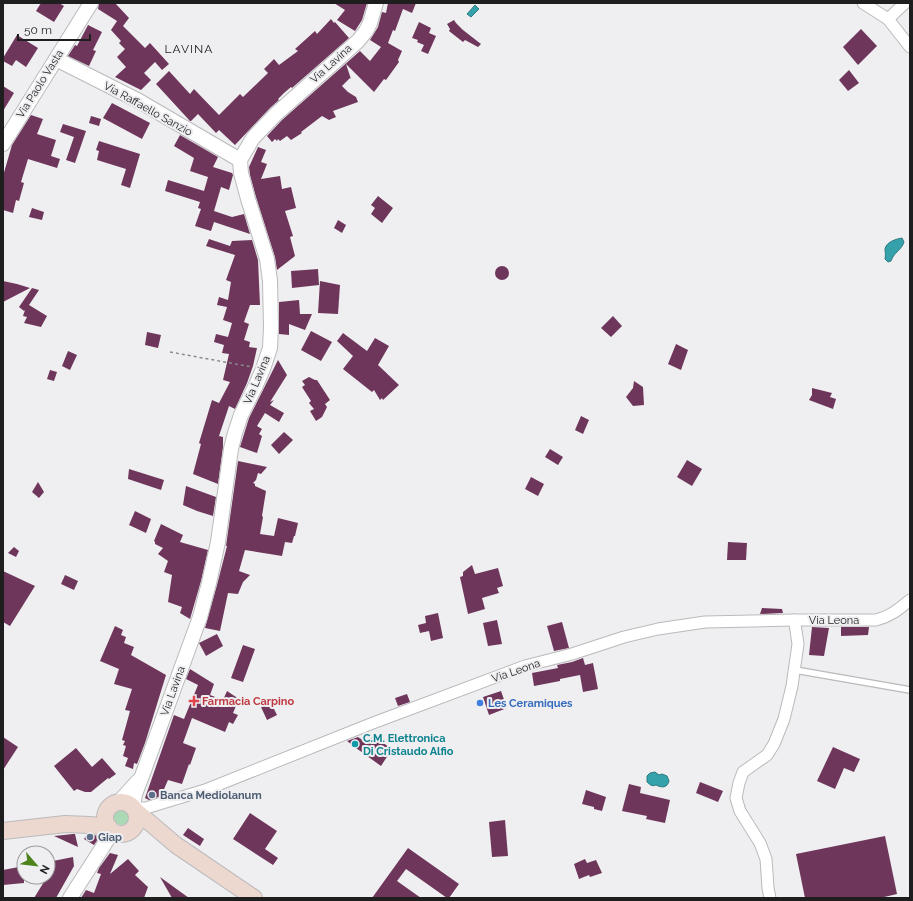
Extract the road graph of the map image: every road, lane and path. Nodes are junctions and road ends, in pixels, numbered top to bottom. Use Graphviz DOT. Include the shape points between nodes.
graph roads {
  1 [pos="91,3"];
  2 [pos="376,3"];
  3 [pos="863,3"];
  4 [pos="905,3"];
  5 [pos="888,19"];
  6 [pos="910,47"];
  7 [pos="56,59"];
  8 [pos="3,144"];
  9 [pos="240,160"];
  10 [pos="170,352"];
  11 [pos="242,366"];
  12 [pos="910,600"];
  13 [pos="793,620"];
  14 [pos="795,670"];
  15 [pos="910,690"];
  16 [pos="126,807"];
  17 [pos="65,824"];
  18 [pos="116,830"];
  19 [pos="3,831"];
  20 [pos="176,845"];
  21 [pos="70,898"];
  22 [pos="254,898"];
  23 [pos="770,898"];
  1 -- 7 [label="street, Via Paolo Vasta"];
  2 -- 9 [label="street, Via Lavina" via="370,23 358,41 276,114 253,138"];
  3 -- 5 [label="street"];
  4 -- 5 [label="street"];
  5 -- 6 [label="street"];
  7 -- 8 [label="street, Via Paolo Vasta"];
  7 -- 9 [label="street, Via Raffaello Sanzio" via="138,101"];
  9 -- 16 [label="street, Via Lavina" via="248,199 267,259 270,281 270,348 235,433 218,542 200,618 135,794"];
  10 -- 11 [label="path"];
  12 -- 13 [label="street, Via Leona" via="895,612 876,620"];
  13 -- 14 [label="street" via="798,644"];
  13 -- 16 [label="street, Via Leona" via="705,622 624,637 525,666 205,790 146,808"];
  14 -- 15 [label="lane"];
  14 -- 23 [label="street" via="786,713 774,744 766,755 743,772 736,798 740,811 766,859"];
  16 -- 17 [label="main road"];
  16 -- 18 [label="main road" via="106,816 106,820"];
  16 -- 18 [label="main road" via="137,815 136,823 131,830"];
  16 -- 20 [label="main road"];
  17 -- 18 [label="main road" via="90,824"];
  17 -- 19 [label="main road"];
  18 -- 20 [label="main road" via="150,833"];
  18 -- 21 [label="street"];
  20 -- 22 [label="main road"];
}
